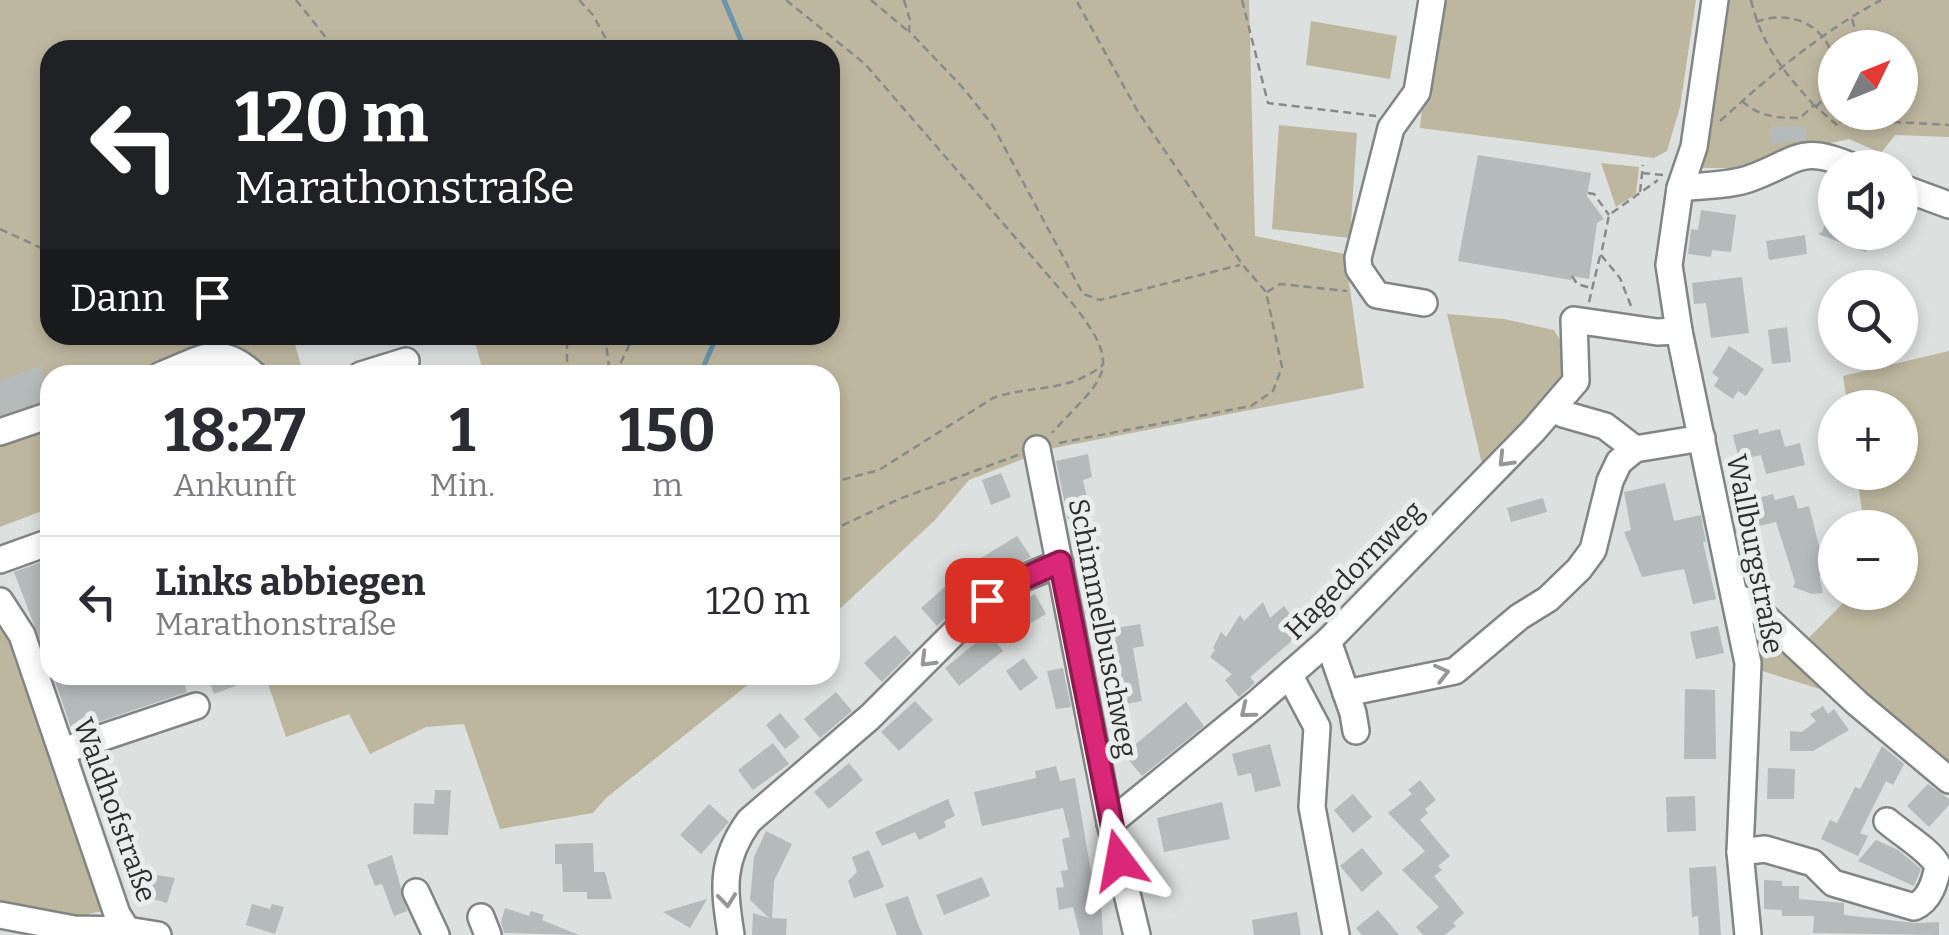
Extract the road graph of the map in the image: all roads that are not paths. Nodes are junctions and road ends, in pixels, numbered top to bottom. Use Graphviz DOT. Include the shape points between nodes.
graph roads {
  1 [pos="1432,0"];
  2 [pos="1714,0"];
  3 [pos="1818,155"];
  4 [pos="1680,188"];
  5 [pos="1918,194"];
  6 [pos="1949,205"];
  7 [pos="1424,303"];
  8 [pos="1679,331"];
  9 [pos="406,361"];
  10 [pos="188,365"];
  11 [pos="242,365"];
  12 [pos="393,365"];
  13 [pos="1554,408"];
  14 [pos="40,418"];
  15 [pos="0,432"];
  16 [pos="1702,438"];
  17 [pos="1038,449"];
  18 [pos="1635,449"];
  19 [pos="40,546"];
  20 [pos="0,560"];
  21 [pos="1060,562"];
  22 [pos="1737,597"];
  23 [pos="0,601"];
  24 [pos="1328,641"];
  25 [pos="1290,676"];
  26 [pos="1346,693"];
  27 [pos="196,706"];
  28 [pos="1356,730"];
  29 [pos="62,751"];
  30 [pos="1949,780"];
  31 [pos="1888,821"];
  32 [pos="1110,822"];
  33 [pos="1740,852"];
  34 [pos="416,892"];
  35 [pos="0,915"];
  36 [pos="127,932"];
  37 [pos="158,935"];
  38 [pos="436,935"];
  39 [pos="731,935"];
  40 [pos="1137,935"];
  41 [pos="1336,935"];
  42 [pos="1748,935"];
  1 -- 7 [label="street" via="1417,92 1382,156 1358,258 1377,295"];
  2 -- 4 [label="street, Wallburgstraße" via="1694,146"];
  3 -- 4 [label="street" via="1793,156 1749,179"];
  4 -- 8 [label="street, Wallburgstraße" via="1669,265"];
  5 -- 6 [label="street"];
  8 -- 13 [label="street, Hagedornweg" via="1580,321 1576,382"];
  8 -- 16 [label="street, Wallburgstraße"];
  9 -- 12 [label="street"];
  10 -- 11 [label="street" via="218,354"];
  13 -- 18 [label="street" via="1605,426"];
  13 -- 24 [label="street, Hagedornweg, one-way"];
  14 -- 15 [label="street"];
  16 -- 18 [label="street"];
  16 -- 22 [label="street, Wallburgstraße"];
  17 -- 21 [label="street, Schimmelbuschweg"];
  26 -- 18 [label="street, one-way" via="1455,671 1548,599 1593,550 1610,481"];
  19 -- 20 [label="street"];
  21 -- 32 [label="street, Schimmelbuschweg"];
  21 -- 39 [label="street, one-way" via="987,600 870,717 748,820 727,866"];
  22 -- 30 [label="street"];
  22 -- 33 [label="street, Wallburgstraße" via="1748,662"];
  23 -- 29 [label="street, Waldhofstraße" via="22,635"];
  24 -- 25 [label="street, Hagedornweg"];
  24 -- 26 [label="street"];
  25 -- 32 [label="street, Hagedornweg, one-way"];
  25 -- 41 [label="street" via="1317,727 1312,807"];
  26 -- 28 [label="street"];
  27 -- 29 [label="street"];
  29 -- 36 [label="street, Waldhofstraße"];
  31 -- 33 [label="street" via="1938,866 1930,894 1914,907 1834,883 1812,863 1765,850"];
  32 -- 40 [label="street, Schimmelbuschweg"];
  33 -- 42 [label="street, Wallburgstraße"];
  34 -- 38 [label="street"];
  35 -- 36 [label="street"];
  36 -- 37 [label="street"];
}
